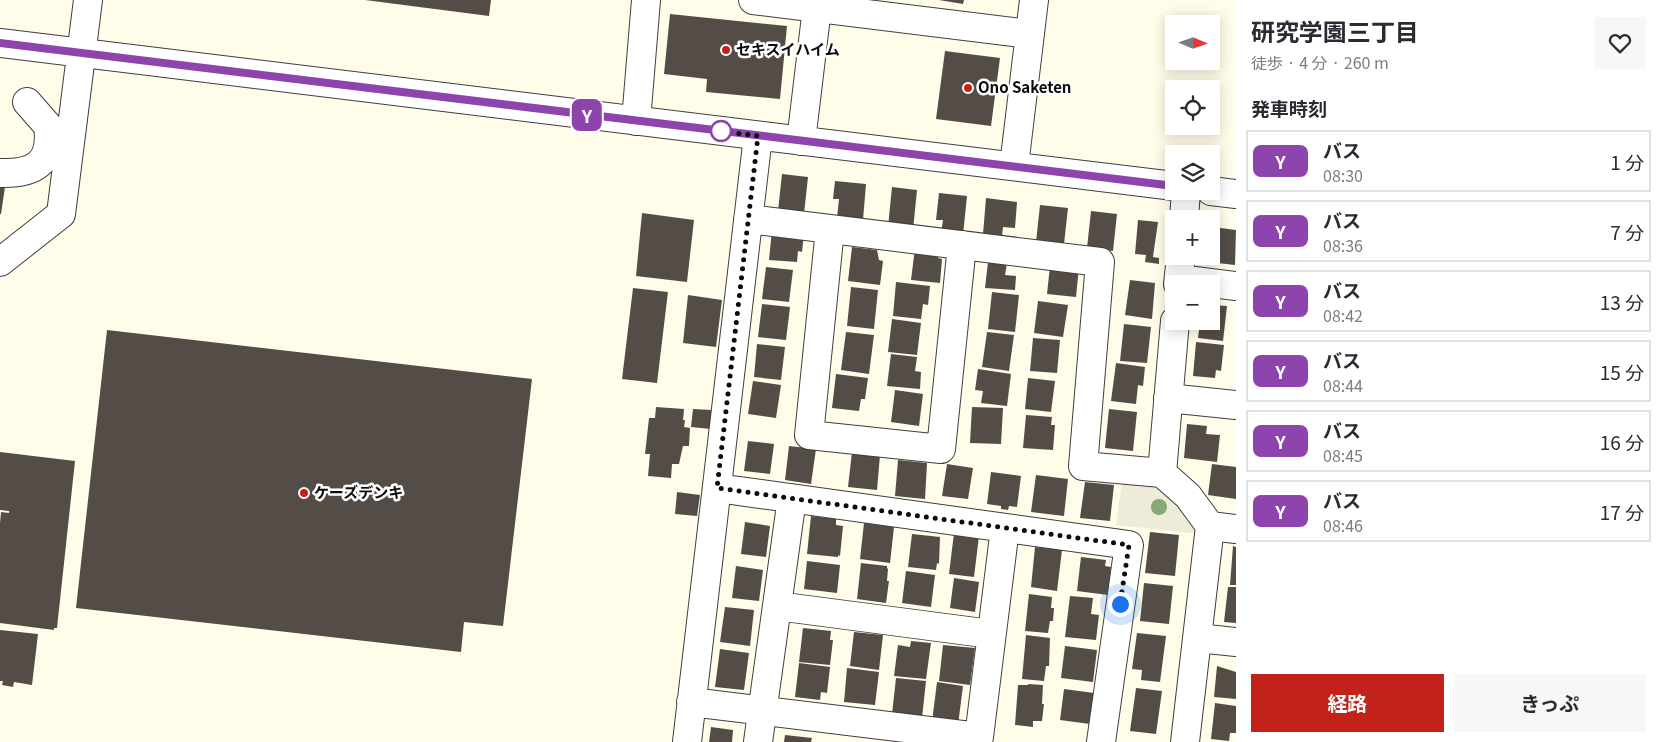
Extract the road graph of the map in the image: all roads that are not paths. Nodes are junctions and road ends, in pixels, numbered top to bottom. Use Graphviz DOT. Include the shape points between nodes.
graph roads {
  1 [pos="88,0"];
  2 [pos="646,0"];
  3 [pos="1034,0"];
  4 [pos="770,1"];
  5 [pos="817,8"];
  6 [pos="905,9"];
  7 [pos="1030,34"];
  8 [pos="0,43"];
  9 [pos="81,52"];
  10 [pos="27,102"];
  11 [pos="636,121"];
  12 [pos="758,136"];
  13 [pos="801,141"];
  14 [pos="1014,166"];
  15 [pos="5,168"];
  16 [pos="1165,185"];
  17 [pos="1220,192"];
  18 [pos="1236,194"];
  19 [pos="748,219"];
  20 [pos="830,229"];
  21 [pos="962,245"];
  22 [pos="0,262"];
  23 [pos="1179,273"];
  24 [pos="1236,286"];
  25 [pos="1174,330"];
  26 [pos="1168,398"];
  27 [pos="1236,405"];
  28 [pos="1162,473"];
  29 [pos="717,488"];
  30 [pos="792,498"];
  31 [pos="1223,527"];
  32 [pos="1004,528"];
  33 [pos="777,606"];
  34 [pos="991,634"];
  35 [pos="1198,638"];
  36 [pos="1236,642"];
  37 [pos="691,702"];
  38 [pos="762,710"];
  39 [pos="979,739"];
  40 [pos="687,742"];
  41 [pos="758,742"];
  42 [pos="1101,742"];
  43 [pos="1185,742"];
  1 -- 9 [label="street"];
  2 -- 11 [label="street"];
  3 -- 7 [label="street"];
  4 -- 5 [label="street"];
  5 -- 6 [label="street"];
  5 -- 13 [label="street"];
  6 -- 7 [label="street"];
  7 -- 14 [label="street"];
  8 -- 9 [label="street"];
  9 -- 11 [label="street"];
  9 -- 22 [label="street" via="62,214"];
  10 -- 15 [label="street" via="48,126 48,150 44,159 35,166"];
  11 -- 12 [label="street"];
  12 -- 13 [label="street"];
  12 -- 19 [label="street"];
  13 -- 14 [label="street"];
  14 -- 16 [label="street"];
  17 -- 18 [label="street"];
  19 -- 20 [label="street"];
  19 -- 29 [label="street"];
  20 -- 21 [label="street"];
  20 -- 21 [label="street" via="808,435 941,449"];
  21 -- 28 [label="street" via="1100,262 1083,466"];
  23 -- 24 [label="street"];
  25 -- 26 [label="street"];
  26 -- 27 [label="street"];
  26 -- 28 [label="street"];
  28 -- 31 [label="street"];
  29 -- 30 [label="street"];
  29 -- 37 [label="street"];
  30 -- 32 [label="street"];
  30 -- 33 [label="street"];
  31 -- 35 [label="street"];
  32 -- 34 [label="street"];
  32 -- 42 [label="street" via="1129,545"];
  33 -- 34 [label="street"];
  33 -- 38 [label="street"];
  34 -- 39 [label="street"];
  35 -- 36 [label="street"];
  35 -- 43 [label="street"];
  37 -- 38 [label="street"];
  37 -- 40 [label="street"];
  38 -- 39 [label="street"];
  38 -- 41 [label="street"];
}
